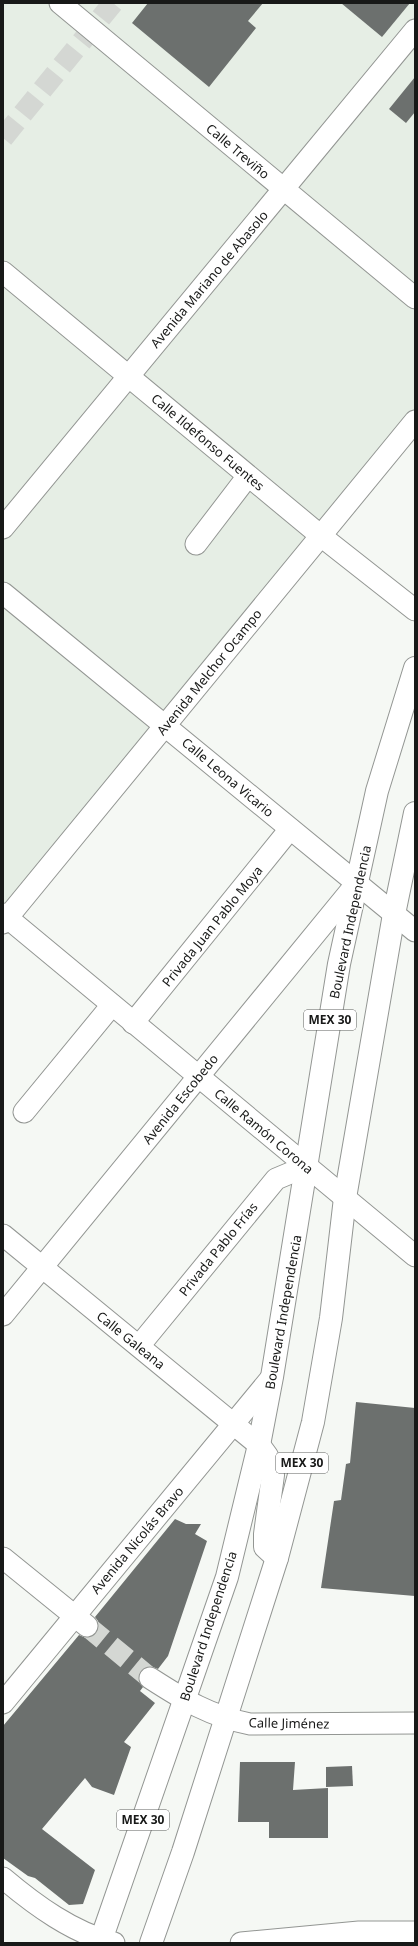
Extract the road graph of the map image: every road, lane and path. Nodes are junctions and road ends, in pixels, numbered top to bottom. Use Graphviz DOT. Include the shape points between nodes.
graph roads {
  1 [pos="60,3"];
  2 [pos="415,30"];
  3 [pos="284,189"];
  4 [pos="3,272"];
  5 [pos="415,298"];
  6 [pos="129,376"];
  7 [pos="415,421"];
  8 [pos="248,476"];
  9 [pos="3,528"];
  10 [pos="321,536"];
  11 [pos="196,544"];
  12 [pos="3,592"];
  13 [pos="415,610"];
  14 [pos="415,668"];
  15 [pos="165,725"];
  16 [pos="415,813"];
  17 [pos="290,829"];
  18 [pos="357,883"];
  19 [pos="394,914"];
  20 [pos="5,918"];
  21 [pos="415,931"];
  22 [pos="112,1005"];
  23 [pos="133,1022"];
  24 [pos="198,1077"];
  25 [pos="24,1112"];
  26 [pos="307,1166"];
  27 [pos="346,1198"];
  28 [pos="3,1235"];
  29 [pos="415,1256"];
  30 [pos="42,1267"];
  31 [pos="3,1315"];
  32 [pos="139,1346"];
  33 [pos="272,1377"];
  34 [pos="234,1424"];
  35 [pos="259,1445"];
  36 [pos="3,1558"];
  37 [pos="277,1558"];
  38 [pos="81,1621"];
  39 [pos="150,1678"];
  40 [pos="184,1700"];
  41 [pos="3,1703"];
  42 [pos="226,1719"];
  43 [pos="415,1723"];
  44 [pos="6,1888"];
  45 [pos="415,1932"];
  46 [pos="105,1942"];
  47 [pos="151,1943"];
  48 [pos="241,1943"];
  1 -- 3 [label="street, Calle Treviño"];
  2 -- 3 [label="street, Avenida Mariano de Abasolo"];
  3 -- 5 [label="street, Calle Treviño"];
  3 -- 6 [label="street, Avenida Mariano de Abasolo"];
  4 -- 6 [label="street, Calle Ildefonso Fuentes"];
  6 -- 8 [label="street, Calle Ildefonso Fuentes"];
  6 -- 9 [label="street, Avenida Mariano de Abasolo"];
  7 -- 10 [label="street, Avenida Melchor Ocampo"];
  8 -- 10 [label="street, Calle Ildefonso Fuentes"];
  8 -- 11 [label="street"];
  10 -- 13 [label="street, Calle Ildefonso Fuentes"];
  10 -- 15 [label="street, Avenida Melchor Ocampo"];
  12 -- 15 [label="street, Calle Leona Vicario"];
  14 -- 18 [label="main road, Boulevard Independencia / MEX 30" via="377,791"];
  15 -- 17 [label="street, Calle Leona Vicario"];
  15 -- 20 [label="street, Avenida Melchor Ocampo"];
  16 -- 19 [label="main road, MEX 30"];
  17 -- 18 [label="street, Calle Leona Vicario"];
  17 -- 23 [label="street, Privada Juan Pablo Moya"];
  18 -- 19 [label="street, Calle Leona Vicario"];
  18 -- 24 [label="street, Avenida Escobedo"];
  18 -- 26 [label="main road, Boulevard Independencia / MEX 30" via="339,964"];
  19 -- 21 [label="street, Calle Leona Vicario"];
  19 -- 27 [label="main road, MEX 30"];
  20 -- 22 [label="street, Calle Ramón Corona"];
  22 -- 23 [label="street, Calle Ramón Corona"];
  22 -- 25 [label="street"];
  23 -- 24 [label="street, Calle Ramón Corona"];
  24 -- 26 [label="street, Calle Ramón Corona"];
  24 -- 30 [label="street, Avenida Escobedo"];
  26 -- 27 [label="street, Calle Ramón Corona"];
  26 -- 32 [label="street, Privada Pablo Frías" via="276,1179"];
  26 -- 33 [label="main road, Boulevard Independencia / MEX 30"];
  27 -- 29 [label="street, Calle Ramón Corona"];
  27 -- 37 [label="main road, MEX 30" via="331,1318 313,1422"];
  28 -- 30 [label="street, Calle Galeana"];
  30 -- 31 [label="street, Avenida Escobedo"];
  30 -- 32 [label="street, Calle Galeana"];
  32 -- 34 [label="street, Calle Galeana"];
  33 -- 34 [label="street, Avenida Nicolás Bravo"];
  33 -- 35 [label="main road, Boulevard Independencia / MEX 30"];
  34 -- 35 [label="street, Calle Galeana"];
  34 -- 38 [label="street, Avenida Nicolás Bravo"];
  35 -- 37 [label="main road" via="267,1456 272,1475 265,1547"];
  35 -- 40 [label="main road, Boulevard Independencia / MEX 30" via="227,1577"];
  36 -- 38 [label="street"];
  37 -- 42 [label="main road, MEX 30"];
  38 -- 41 [label="street, Avenida Nicolás Bravo"];
  39 -- 40 [label="street, Calle Jiménez"];
  40 -- 42 [label="street, Calle Jiménez"];
  40 -- 46 [label="main road, Boulevard Independencia / MEX 30"];
  42 -- 43 [label="street, Calle Jiménez" via="250,1724"];
  42 -- 47 [label="main road, MEX 30"];
  44 -- 46 [label="street" via="60,1920"];
  45 -- 48 [label="street" via="359,1932"];
}
